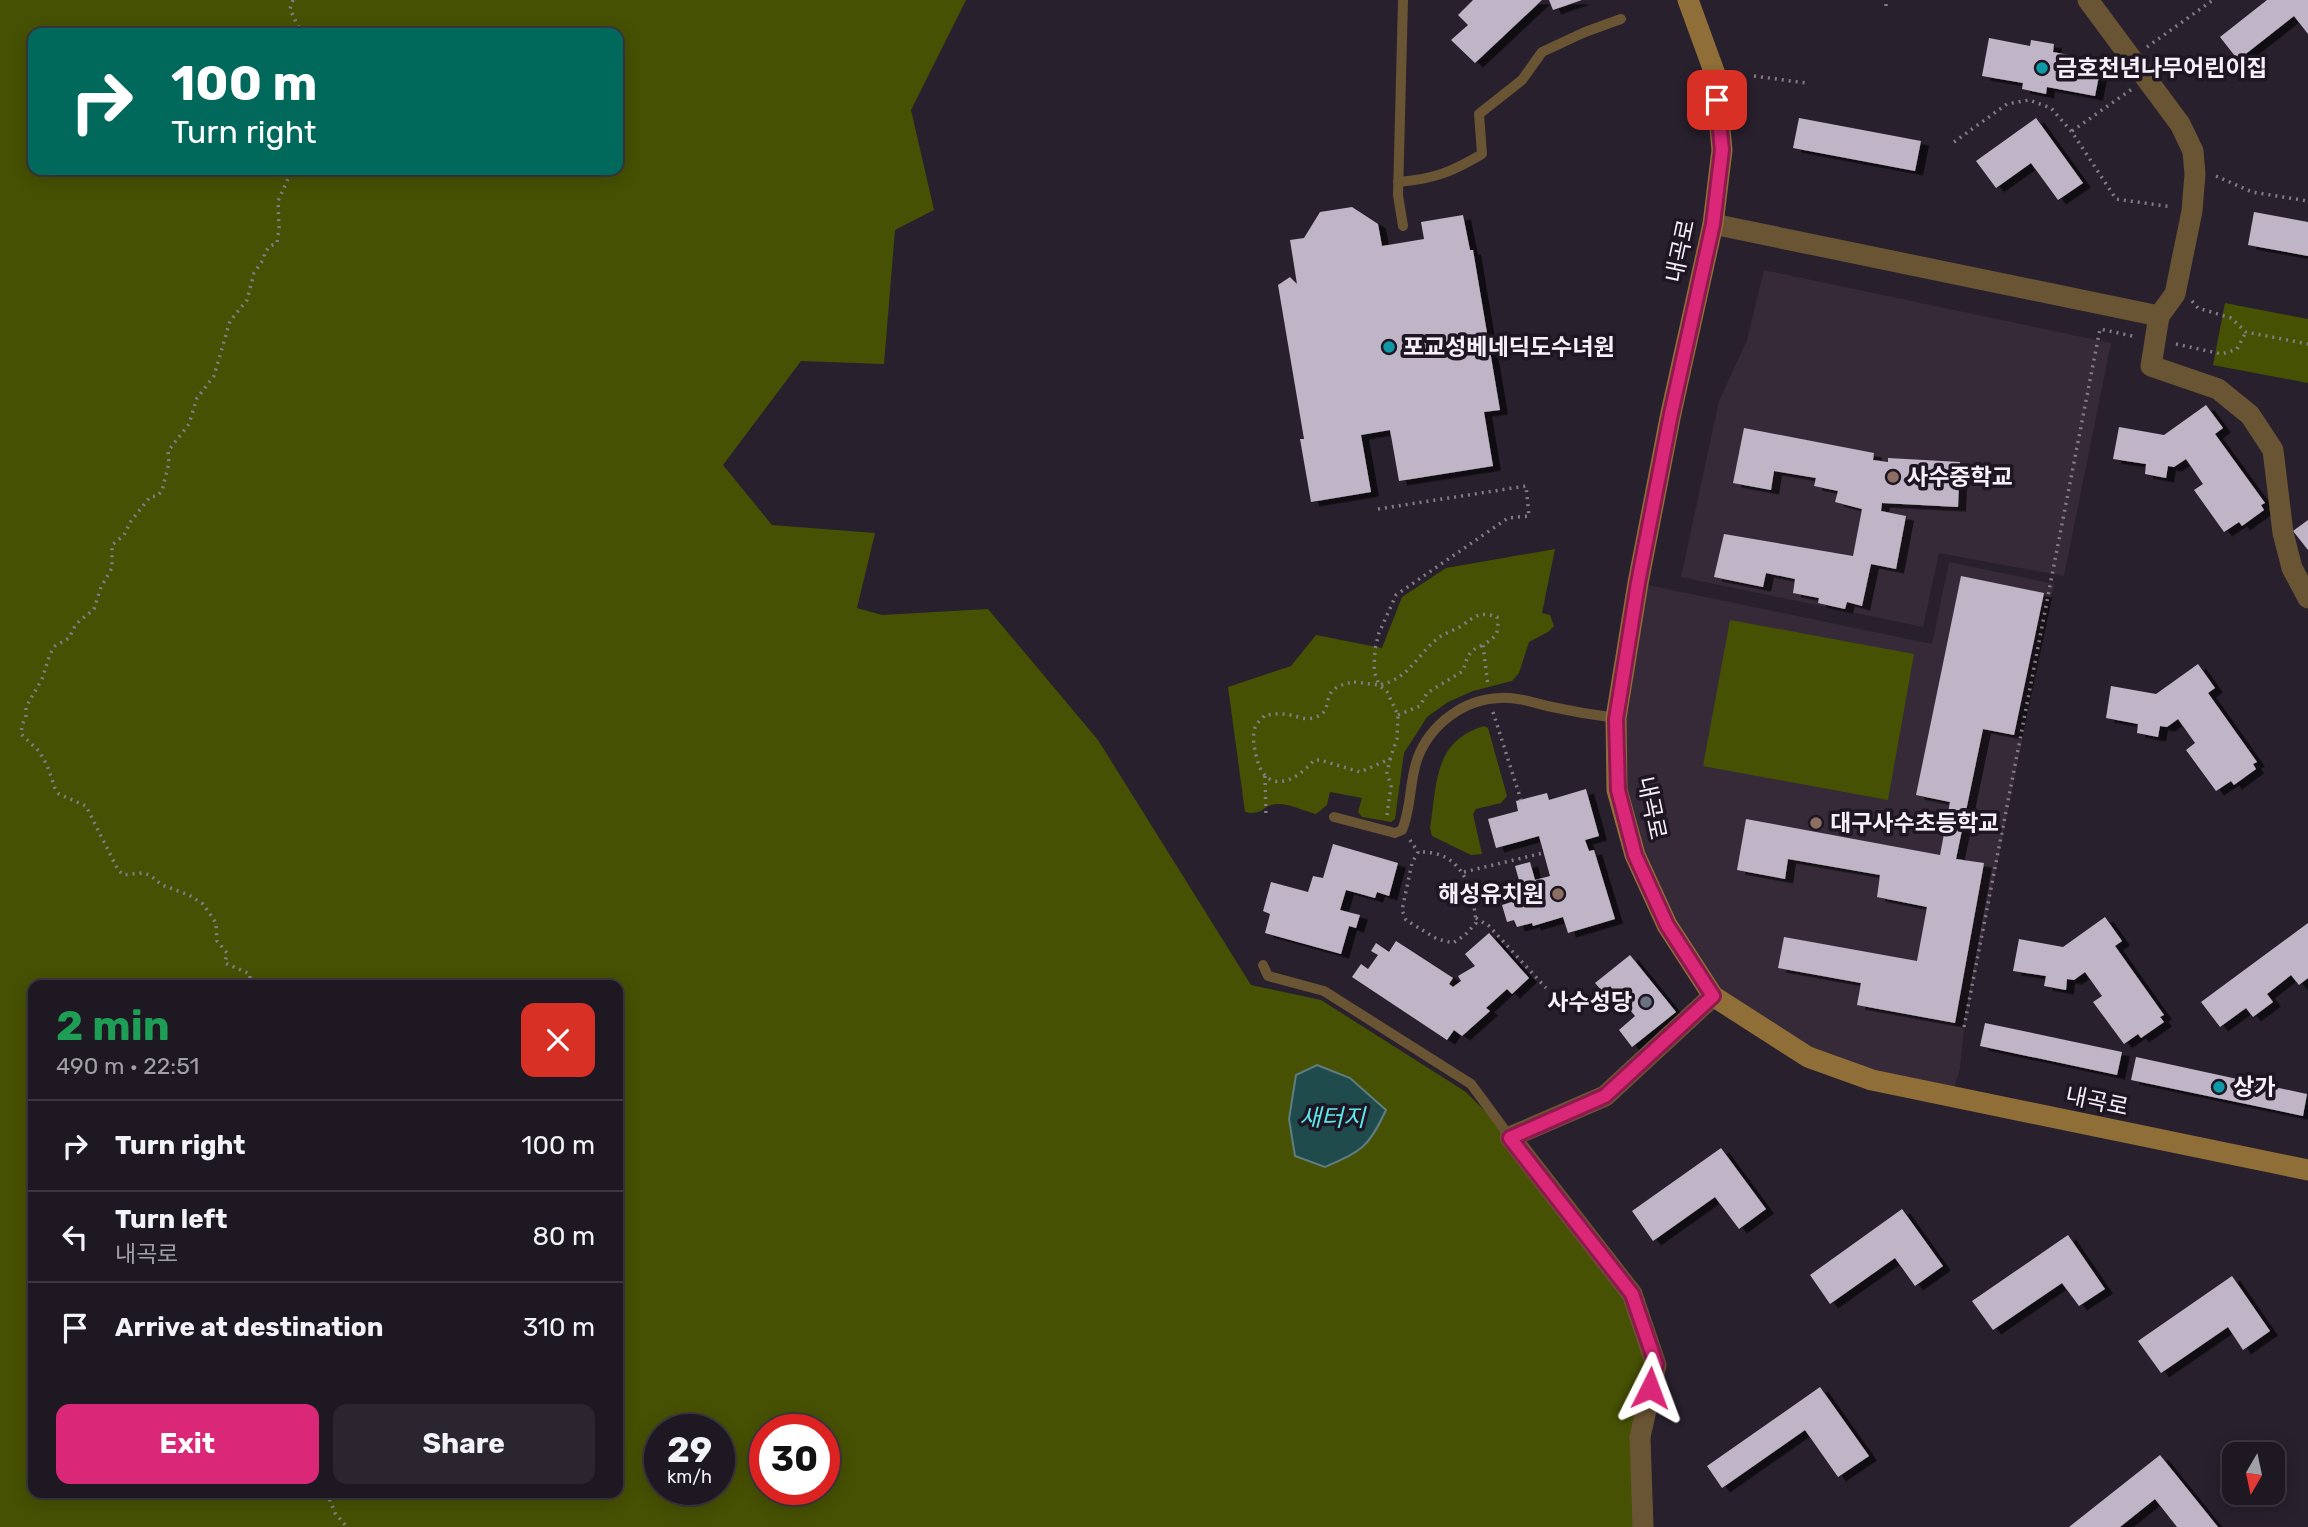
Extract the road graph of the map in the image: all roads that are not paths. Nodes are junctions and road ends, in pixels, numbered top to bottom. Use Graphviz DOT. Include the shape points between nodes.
graph roads {
  1 [pos="1403,0"];
  2 [pos="1688,0"];
  3 [pos="2088,0"];
  4 [pos="1621,19"];
  5 [pos="1398,183"];
  6 [pos="1713,224"];
  7 [pos="1403,226"];
  8 [pos="2159,316"];
  9 [pos="2308,598"];
  10 [pos="1616,719"];
  11 [pos="1334,817"];
  12 [pos="1263,965"];
  13 [pos="1713,996"];
  14 [pos="1510,1138"];
  15 [pos="2308,1170"];
  16 [pos="1643,1527"];
  1 -- 5 [label="lane"];
  2 -- 6 [label="main road, 내곡로" via="1715,74 1722,150"];
  3 -- 8 [label="street" via="2180,124 2193,151 2193,201 2175,294"];
  4 -- 5 [label="lane" via="1542,52 1522,80 1479,114 1482,154 1428,180"];
  5 -- 7 [label="lane"];
  6 -- 8 [label="street"];
  6 -- 10 [label="main road, 내곡로" via="1668,426"];
  8 -- 9 [label="street" via="2151,366 2218,389 2250,415 2273,450 2283,533 2292,568"];
  10 -- 11 [label="lane" via="1502,697 1484,699 1453,712 1438,726 1418,759 1402,830 1395,833"];
  10 -- 13 [label="main road, 내곡로" via="1618,790 1635,855 1667,925"];
  12 -- 14 [label="lane" via="1268,976 1324,991 1472,1084"];
  13 -- 14 [label="street" via="1605,1096"];
  13 -- 15 [label="main road, 내곡로" via="1808,1057 1872,1080"];
  14 -- 16 [label="street" via="1632,1294 1656,1364 1640,1437"];
}
